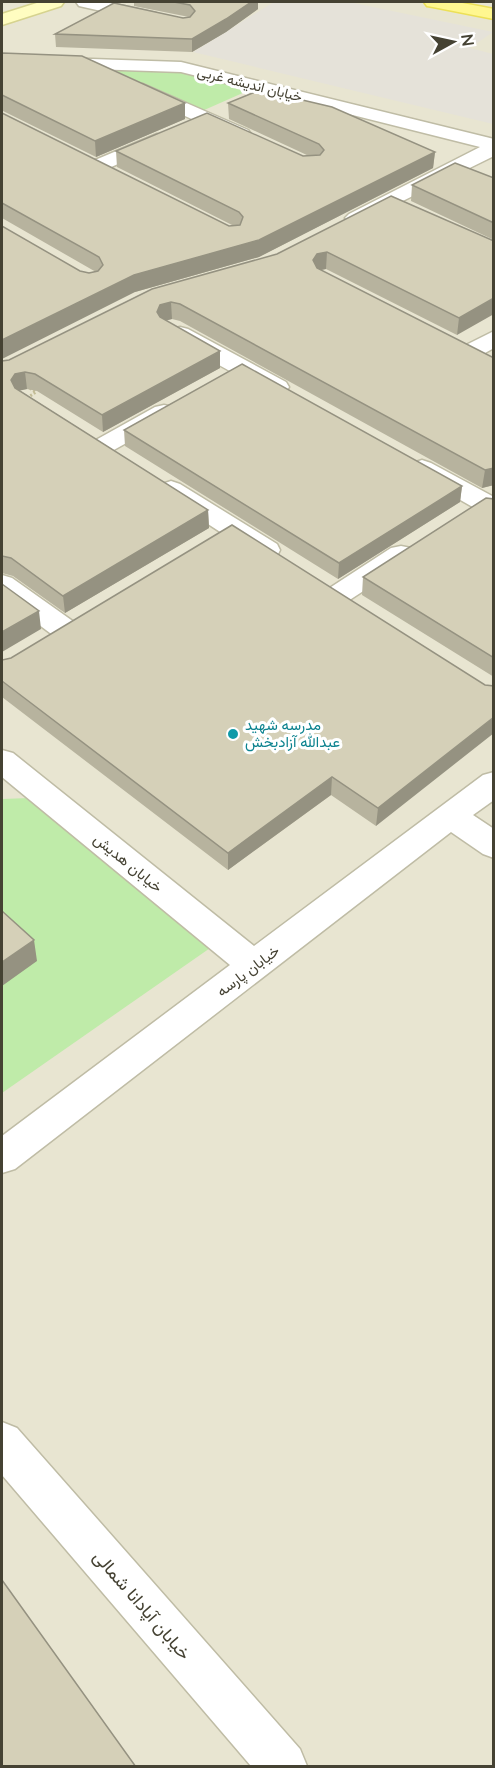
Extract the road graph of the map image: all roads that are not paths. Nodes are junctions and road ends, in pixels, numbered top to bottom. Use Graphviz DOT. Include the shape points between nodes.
graph roads {
  1 [pos="55,2"];
  2 [pos="85,2"];
  3 [pos="432,2"];
  4 [pos="494,14"];
  5 [pos="2,20"];
  6 [pos="162,20"];
  7 [pos="2,61"];
  8 [pos="108,74"];
  9 [pos="275,90"];
  10 [pos="245,102"];
  11 [pos="226,110"];
  12 [pos="207,119"];
  13 [pos="259,142"];
  14 [pos="494,147"];
  15 [pos="74,156"];
  16 [pos="95,167"];
  17 [pos="452,169"];
  18 [pos="116,177"];
  19 [pos="472,178"];
  20 [pos="388,201"];
  21 [pos="415,214"];
  22 [pos="335,229"];
  23 [pos="171,328"];
  24 [pos="494,338"];
  25 [pos="494,366"];
  26 [pos="295,397"];
  27 [pos="185,400"];
  28 [pos="103,446"];
  29 [pos="399,456"];
  30 [pos="152,477"];
  31 [pos="483,505"];
  32 [pos="423,541"];
  33 [pos="290,564"];
  34 [pos="2,584"];
  35 [pos="338,595"];
  36 [pos="37,645"];
  37 [pos="2,760"];
  38 [pos="494,783"];
  39 [pos="451,816"];
  40 [pos="494,846"];
  41 [pos="255,966"];
  42 [pos="2,1157"];
  43 [pos="2,1443"];
  44 [pos="283,1767"];
  1 -- 5 [label="street"];
  2 -- 6 [label="street"];
  3 -- 4 [label="main road"];
  7 -- 9 [label="street, خیابان اندیشه غربی" via="181,67"];
  8 -- 12 [label="street"];
  9 -- 10 [label="street"];
  9 -- 14 [label="street, خیابان اندیشه غربی"];
  11 -- 12 [label="street"];
  12 -- 13 [label="street"];
  12 -- 16 [label="street"];
  14 -- 17 [label="street"];
  15 -- 16 [label="street"];
  16 -- 18 [label="street"];
  17 -- 19 [label="street"];
  17 -- 20 [label="street"];
  20 -- 21 [label="street"];
  20 -- 22 [label="street"];
  23 -- 26 [label="street" via="233,374"];
  24 -- 25 [label="street" via="458,348"];
  27 -- 28 [label="street"];
  29 -- 31 [label="street"];
  30 -- 33 [label="street" via="222,534"];
  32 -- 35 [label="street"];
  34 -- 36 [label="street" via="74,623"];
  37 -- 41 [label="street, خیابان هدیش"];
  38 -- 39 [label="street, خیابان پارسه"];
  39 -- 40 [label="street"];
  39 -- 41 [label="street, خیابان پارسه"];
  41 -- 42 [label="street, خیابان پارسه"];
  43 -- 44 [label="street, خیابان آپادانا شمالی"];
}
